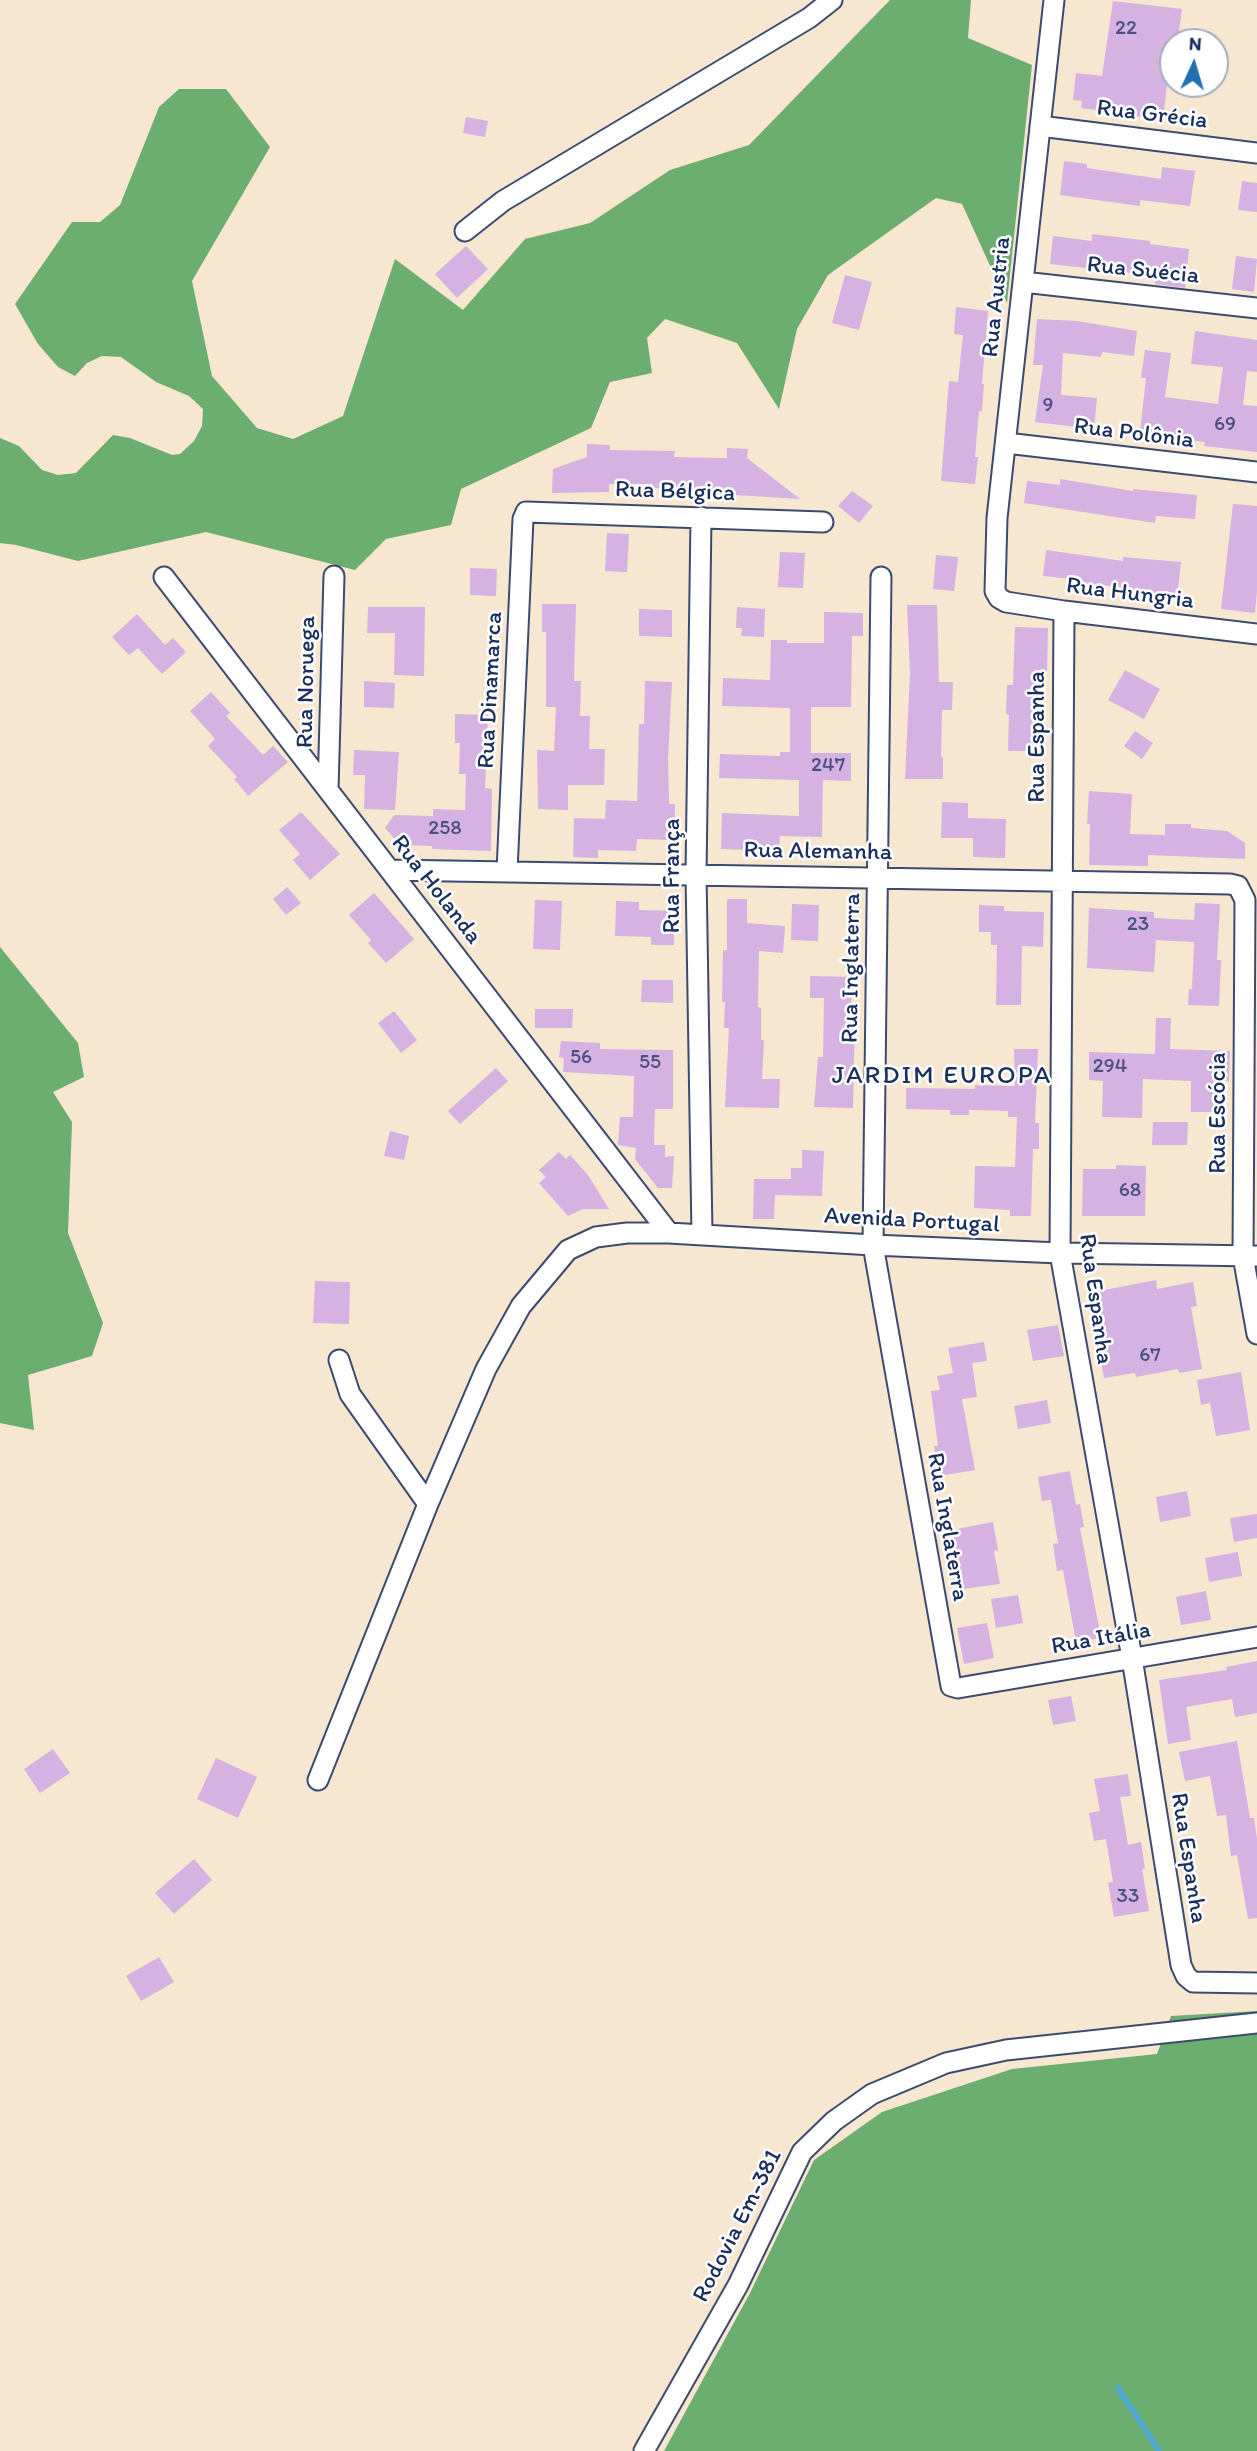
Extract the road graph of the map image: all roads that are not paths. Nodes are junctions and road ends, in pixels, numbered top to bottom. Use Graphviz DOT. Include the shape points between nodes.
graph roads {
  1 [pos="832,0"];
  2 [pos="1054,0"];
  3 [pos="1040,126"];
  4 [pos="1257,153"];
  5 [pos="465,231"];
  6 [pos="1023,282"];
  7 [pos="1257,308"];
  8 [pos="1006,443"];
  9 [pos="1257,472"];
  10 [pos="526,512"];
  11 [pos="701,517"];
  12 [pos="822,522"];
  13 [pos="334,576"];
  14 [pos="164,577"];
  15 [pos="881,577"];
  16 [pos="999,598"];
  17 [pos="1064,611"];
  18 [pos="1257,634"];
  19 [pos="328,790"];
  20 [pos="390,870"];
  21 [pos="507,871"];
  22 [pos="696,874"];
  23 [pos="878,878"];
  24 [pos="1062,882"];
  25 [pos="1241,891"];
  26 [pos="669,1233"];
  27 [pos="702,1234"];
  28 [pos="873,1245"];
  29 [pos="1060,1252"];
  30 [pos="1250,1256"];
  31 [pos="1257,1334"];
  32 [pos="339,1360"];
  33 [pos="428,1504"];
  34 [pos="1257,1637"];
  35 [pos="1132,1658"];
  36 [pos="953,1688"];
  37 [pos="318,1780"];
  38 [pos="1257,1983"];
  39 [pos="1257,2023"];
  40 [pos="644,2451"];
  1 -- 5 [label="street" via="503,201"];
  2 -- 3 [label="street, Rua Austria"];
  3 -- 4 [label="street, Rua Grécia"];
  3 -- 6 [label="street, Rua Austria"];
  6 -- 7 [label="street, Rua Suécia"];
  6 -- 8 [label="street, Rua Austria"];
  8 -- 9 [label="street, Rua Polônia"];
  8 -- 16 [label="street, Rua Austria" via="993,579"];
  10 -- 11 [label="street, Rua Bélgica"];
  10 -- 21 [label="street, Rua Dinamarca"];
  11 -- 12 [label="street, Rua Bélgica"];
  11 -- 22 [label="street, Rua França"];
  13 -- 19 [label="street, Rua Noruega"];
  14 -- 19 [label="street, Rua Holanda"];
  15 -- 23 [label="street, Rua Inglaterra"];
  16 -- 17 [label="street, Rua Hungria"];
  17 -- 18 [label="street, Rua Hungria"];
  17 -- 24 [label="street, Rua Espanha"];
  19 -- 20 [label="street, Rua Holanda"];
  20 -- 21 [label="street, Rua Alemanha"];
  20 -- 26 [label="street, Rua Holanda"];
  21 -- 22 [label="street, Rua Alemanha"];
  22 -- 23 [label="street, Rua Alemanha"];
  22 -- 27 [label="street, Rua França"];
  23 -- 24 [label="street, Rua Alemanha"];
  23 -- 28 [label="street, Rua Inglaterra"];
  24 -- 25 [label="street, Rua Alemanha" via="1230,884"];
  24 -- 29 [label="street, Rua Espanha"];
  25 -- 30 [label="street, Rua Escócia" via="1245,900"];
  26 -- 27 [label="street, Avenida Portugal"];
  26 -- 33 [label="street, Avenida Portugal" via="596,1237 568,1250 520,1306 486,1369"];
  27 -- 28 [label="street, Avenida Portugal"];
  28 -- 29 [label="street, Avenida Portugal"];
  28 -- 36 [label="street, Rua Inglaterra"];
  29 -- 30 [label="street, Avenida Portugal"];
  29 -- 35 [label="street, Rua Espanha"];
  30 -- 31 [label="street, Rua Escócia"];
  32 -- 33 [label="street" via="350,1394"];
  33 -- 37 [label="street"];
  34 -- 35 [label="street, Rua Itália"];
  35 -- 36 [label="street, Rua Itália"];
  35 -- 38 [label="street, Rua Espanha" via="1181,1965 1193,1982"];
  39 -- 40 [label="street, Rodovia Em-381" via="1006,2050 946,2063 872,2094 802,2152 738,2285"];
}
